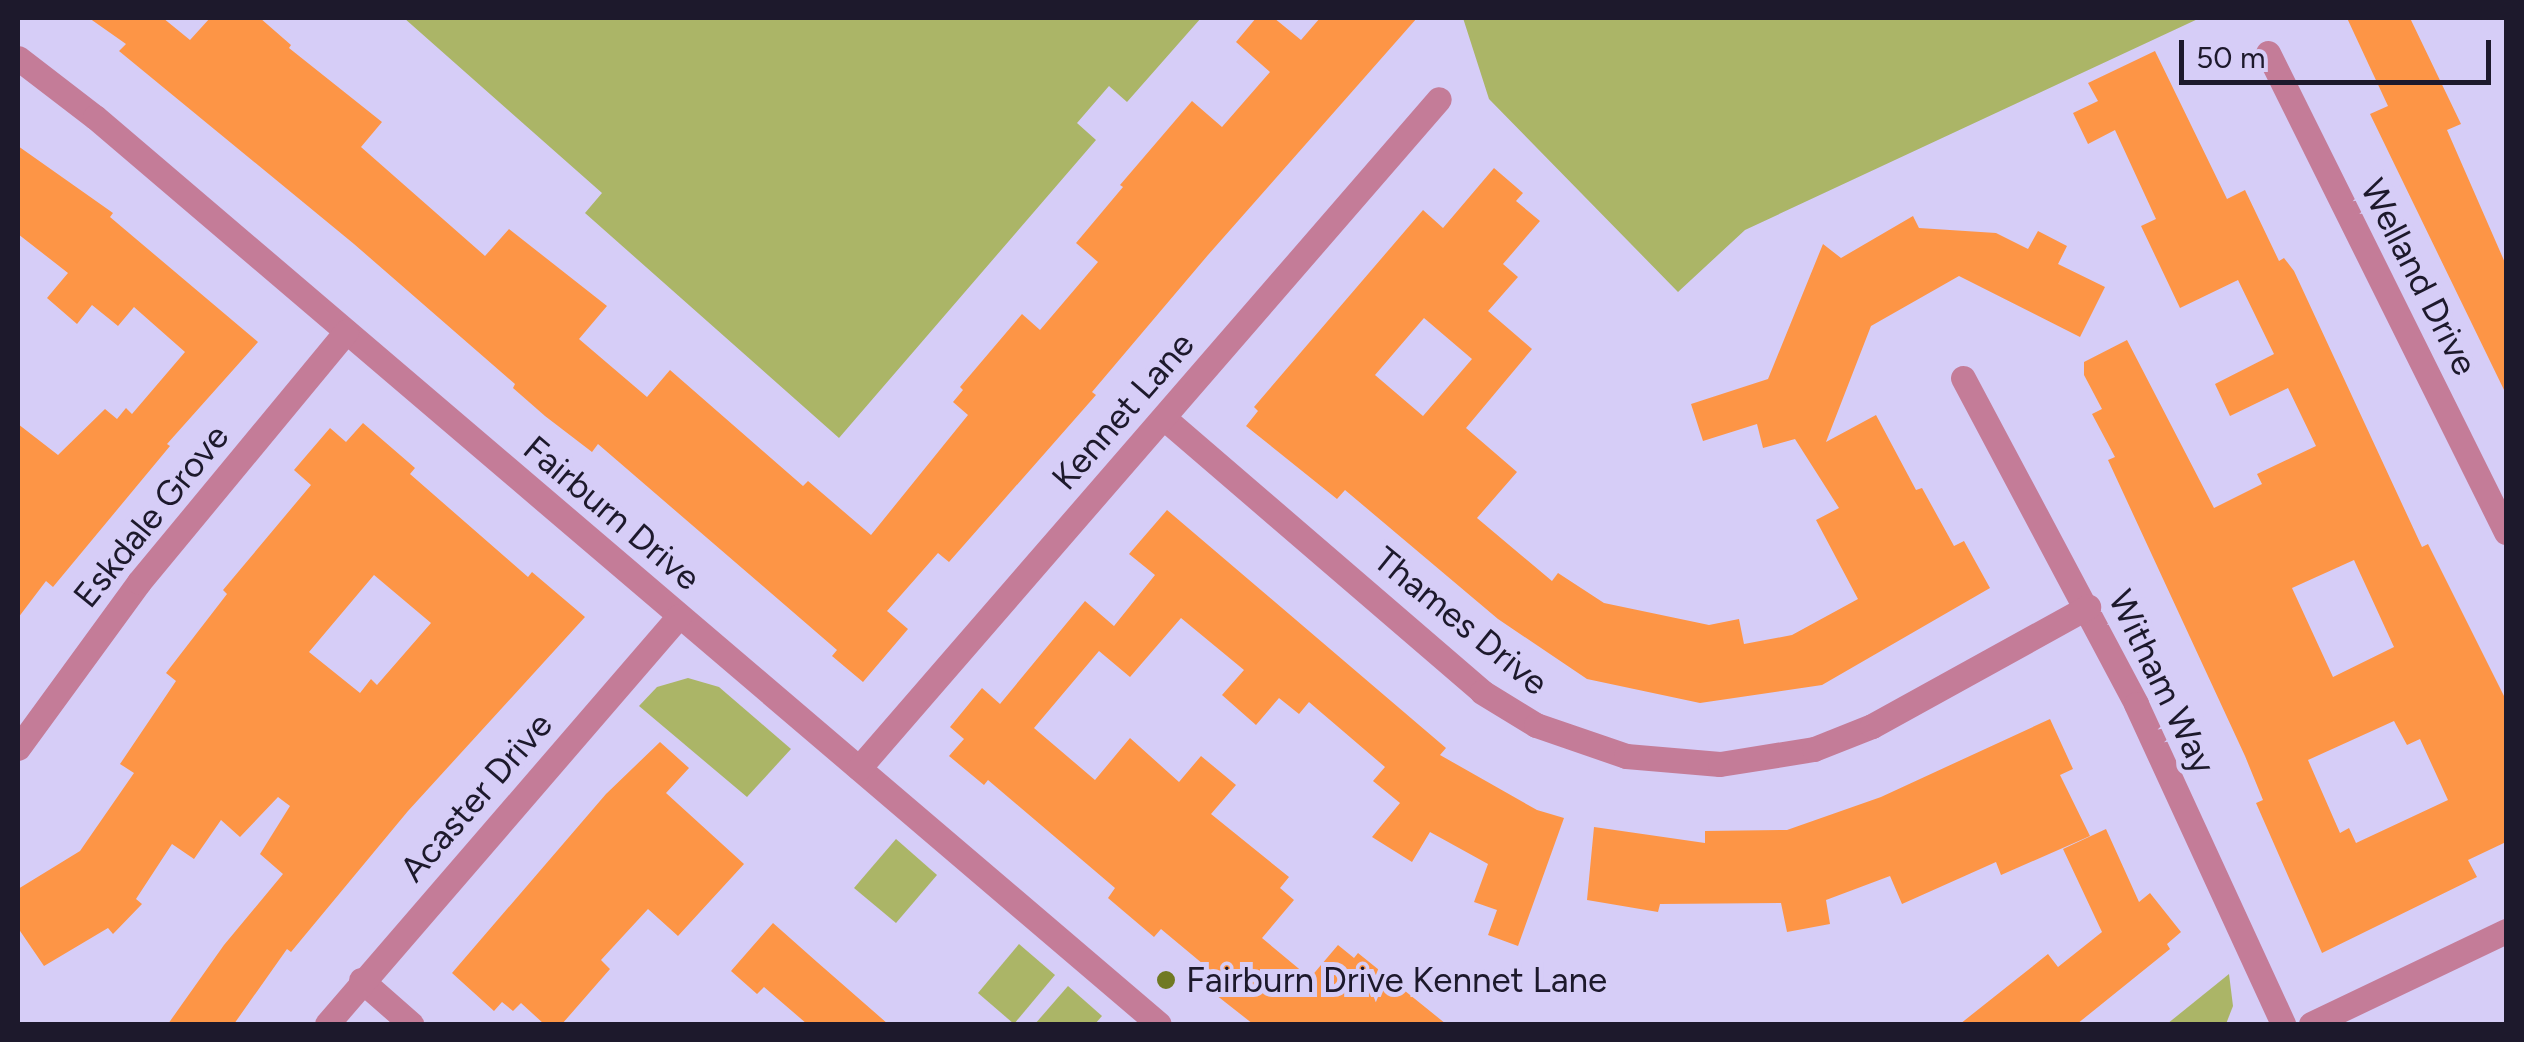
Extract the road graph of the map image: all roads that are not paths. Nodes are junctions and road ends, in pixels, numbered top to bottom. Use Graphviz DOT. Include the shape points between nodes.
graph roads {
  1 [pos="2268,53"];
  2 [pos="18,58"];
  3 [pos="1439,99"];
  4 [pos="346,332"];
  5 [pos="1963,378"];
  6 [pos="1164,418"];
  7 [pos="2506,532"];
  8 [pos="2088,607"];
  9 [pos="679,616"];
  10 [pos="18,748"];
  11 [pos="859,768"];
  12 [pos="2506,931"];
  13 [pos="361,980"];
  14 [pos="326,1024"];
  15 [pos="411,1024"];
  16 [pos="1159,1024"];
  17 [pos="2283,1024"];
  18 [pos="2311,1024"];
  1 -- 7 [label="street, Welland Drive"];
  2 -- 4 [label="street, Fairburn Drive"];
  3 -- 6 [label="street, Kennet Lane"];
  4 -- 9 [label="street, Fairburn Drive"];
  4 -- 10 [label="street, Eskdale Grove" via="139,582"];
  5 -- 8 [label="street, Witham Way"];
  6 -- 8 [label="street, Thames Drive" via="1482,692 1536,725 1626,756 1720,764 1814,749 1872,726"];
  6 -- 11 [label="street, Kennet Lane"];
  8 -- 17 [label="street, Witham Way"];
  9 -- 11 [label="street, Fairburn Drive"];
  9 -- 13 [label="street, Acaster Drive"];
  11 -- 16 [label="street, Fairburn Drive"];
  12 -- 18 [label="street"];
  13 -- 14 [label="street, Acaster Drive"];
  13 -- 15 [label="street"];
}
